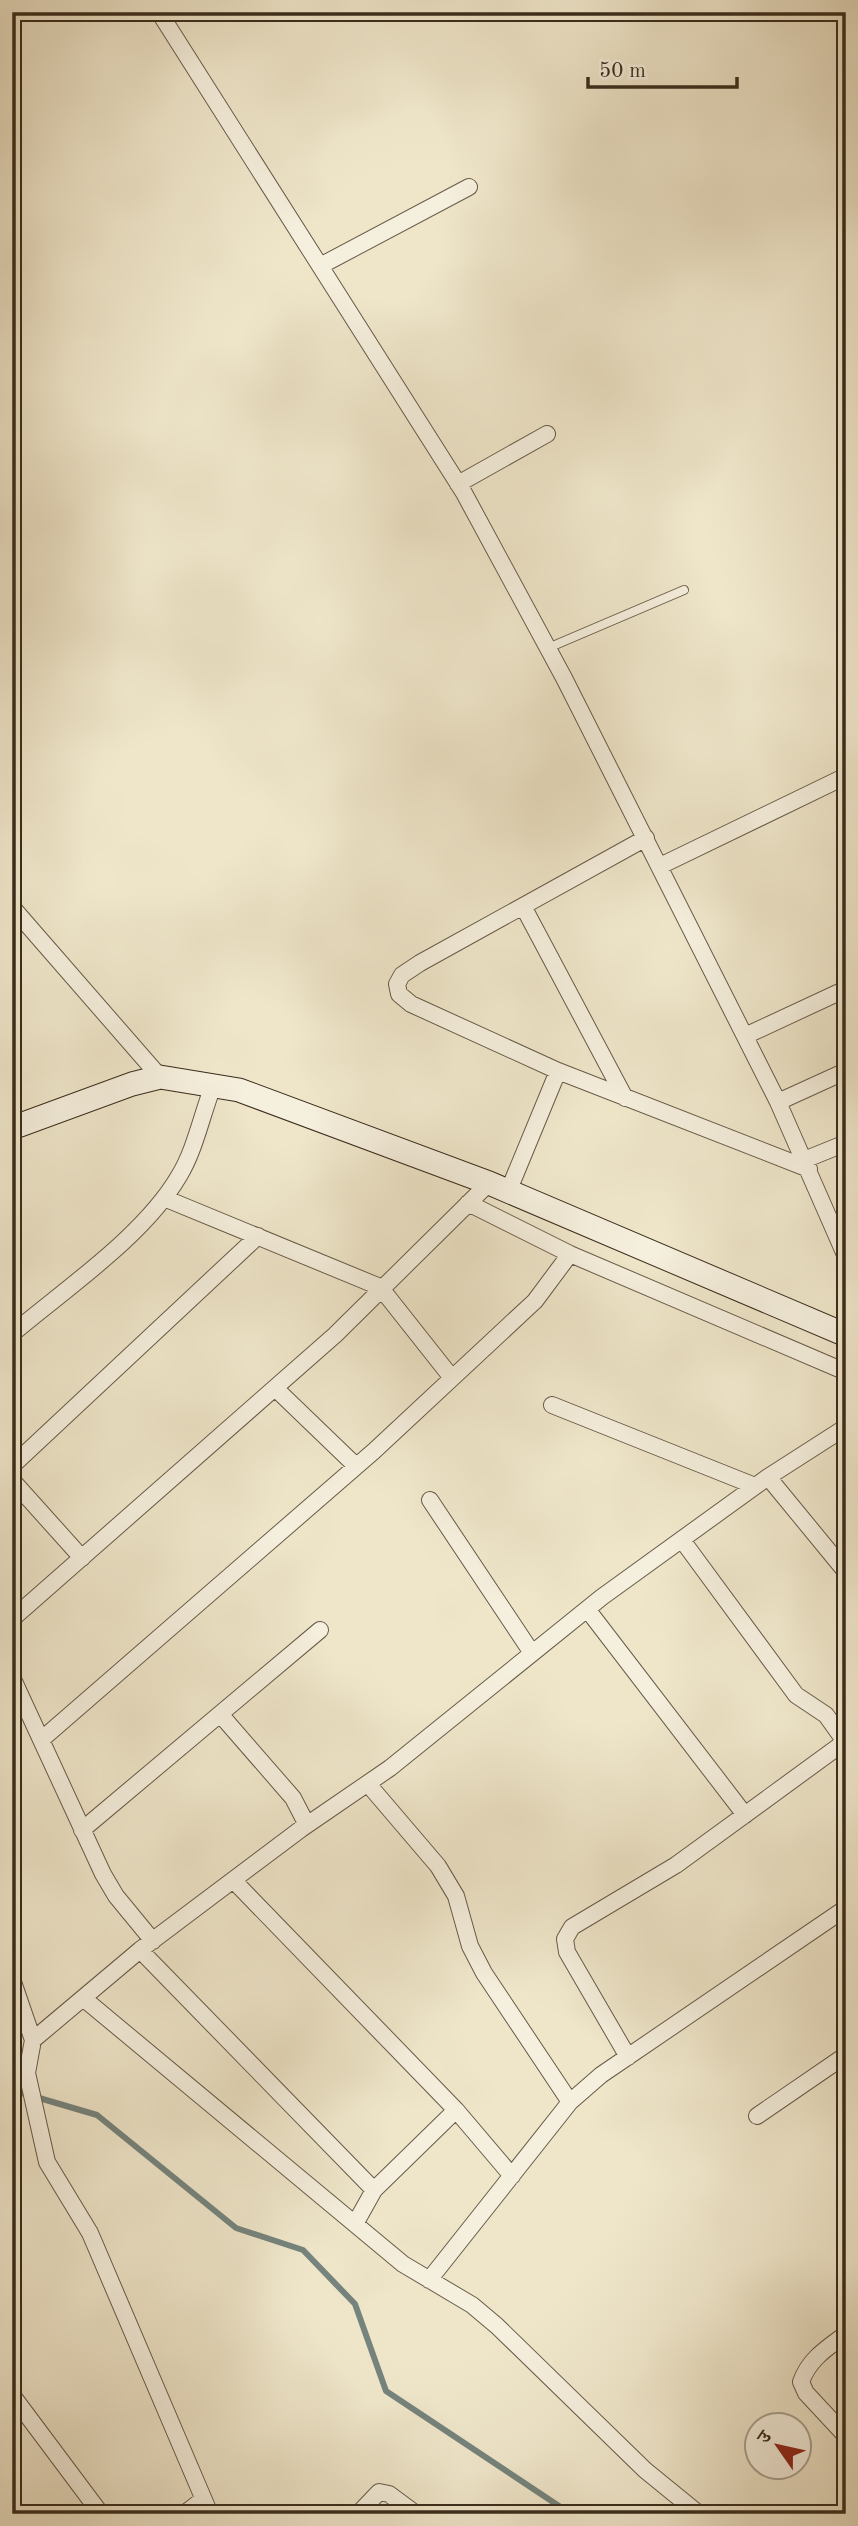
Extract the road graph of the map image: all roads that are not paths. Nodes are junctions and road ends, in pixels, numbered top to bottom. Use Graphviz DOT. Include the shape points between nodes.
graph roads {
  1 [pos="159,12"];
  2 [pos="469,187"];
  3 [pos="320,266"];
  4 [pos="547,434"];
  5 [pos="458,484"];
  6 [pos="684,590"];
  7 [pos="548,648"];
  8 [pos="846,776"];
  9 [pos="646,838"];
  10 [pos="660,866"];
  11 [pos="12,907"];
  12 [pos="524,908"];
  13 [pos="27,926"];
  14 [pos="12,935"];
  15 [pos="846,989"];
  16 [pos="745,1035"];
  17 [pos="558,1071"];
  18 [pos="846,1071"];
  19 [pos="160,1077"];
  20 [pos="213,1086"];
  21 [pos="625,1098"];
  22 [pos="778,1102"];
  23 [pos="12,1128"];
  24 [pos="846,1143"];
  25 [pos="807,1165"];
  26 [pos="498,1187"];
  27 [pos="164,1198"];
  28 [pos="468,1203"];
  29 [pos="258,1236"];
  30 [pos="570,1254"];
  31 [pos="846,1257"];
  32 [pos="380,1287"];
  33 [pos="12,1334"];
  34 [pos="846,1335"];
  35 [pos="846,1372"];
  36 [pos="452,1378"];
  37 [pos="275,1388"];
  38 [pos="552,1405"];
  39 [pos="846,1427"];
  40 [pos="12,1466"];
  41 [pos="356,1466"];
  42 [pos="12,1480"];
  43 [pos="761,1481"];
  44 [pos="430,1500"];
  45 [pos="682,1540"];
  46 [pos="82,1558"];
  47 [pos="846,1572"];
  48 [pos="587,1609"];
  49 [pos="12,1619"];
  50 [pos="320,1630"];
  51 [pos="533,1653"];
  52 [pos="12,1677"];
  53 [pos="220,1714"];
  54 [pos="41,1740"];
  55 [pos="845,1742"];
  56 [pos="368,1784"];
  57 [pos="745,1815"];
  58 [pos="307,1825"];
  59 [pos="82,1830"];
  60 [pos="233,1880"];
  61 [pos="846,1908"];
  62 [pos="147,1945"];
  63 [pos="12,1979"];
  64 [pos="83,1998"];
  65 [pos="33,2040"];
  66 [pos="846,2055"];
  67 [pos="628,2057"];
  68 [pos="570,2102"];
  69 [pos="456,2110"];
  70 [pos="757,2116"];
  71 [pos="512,2176"];
  72 [pos="374,2190"];
  73 [pos="355,2224"];
  74 [pos="429,2280"];
  75 [pos="846,2334"];
  76 [pos="12,2395"];
  77 [pos="846,2436"];
  78 [pos="206,2507"];
  79 [pos="101,2514"];
  80 [pos="184,2514"];
  81 [pos="358,2514"];
  82 [pos="416,2514"];
  83 [pos="699,2514"];
  1 -- 3 [label="street"];
  2 -- 3 [label="street"];
  3 -- 5 [label="street"];
  4 -- 5 [label="street"];
  5 -- 7 [label="street"];
  6 -- 7 [label="lane"];
  7 -- 9 [label="street"];
  8 -- 10 [label="street"];
  9 -- 10 [label="street"];
  9 -- 12 [label="street"];
  10 -- 16 [label="street"];
  11 -- 13 [label="street"];
  12 -- 17 [label="street" via="420,963 397,984 411,1004"];
  12 -- 21 [label="street"];
  13 -- 14 [label="street"];
  13 -- 19 [label="street"];
  15 -- 16 [label="street"];
  16 -- 22 [label="street"];
  17 -- 21 [label="street"];
  17 -- 26 [label="street"];
  18 -- 22 [label="street"];
  19 -- 20 [label="street"];
  19 -- 23 [label="street"];
  20 -- 26 [label="street" via="239,1090"];
  20 -- 27 [label="street" via="181,1174"];
  21 -- 25 [label="street"];
  22 -- 25 [label="street"];
  24 -- 25 [label="street"];
  25 -- 31 [label="street"];
  26 -- 28 [label="street"];
  26 -- 34 [label="street"];
  27 -- 29 [label="street"];
  27 -- 33 [label="street" via="142,1224"];
  28 -- 30 [label="street"];
  28 -- 32 [label="street"];
  29 -- 32 [label="street"];
  29 -- 40 [label="street"];
  30 -- 35 [label="street"];
  30 -- 36 [label="street" via="534,1301"];
  32 -- 36 [label="street"];
  32 -- 37 [label="street"];
  36 -- 41 [label="street"];
  37 -- 41 [label="street"];
  37 -- 46 [label="street"];
  38 -- 43 [label="street"];
  39 -- 43 [label="street"];
  41 -- 54 [label="street"];
  42 -- 46 [label="street"];
  43 -- 45 [label="street"];
  43 -- 47 [label="street"];
  44 -- 51 [label="street"];
  45 -- 48 [label="street"];
  45 -- 55 [label="street" via="796,1695 826,1715"];
  46 -- 49 [label="street"];
  48 -- 51 [label="street"];
  48 -- 57 [label="street"];
  50 -- 53 [label="street"];
  51 -- 56 [label="street"];
  52 -- 54 [label="street"];
  53 -- 58 [label="street" via="293,1798"];
  53 -- 59 [label="street"];
  54 -- 59 [label="street"];
  55 -- 57 [label="street"];
  56 -- 58 [label="street"];
  56 -- 68 [label="street" via="438,1866 456,1896 470,1945 484,1973"];
  57 -- 67 [label="street" via="676,1865 572,1927 565,1939 567,1952"];
  58 -- 60 [label="street"];
  59 -- 62 [label="street"];
  60 -- 62 [label="street"];
  60 -- 69 [label="street"];
  61 -- 67 [label="street"];
  62 -- 64 [label="street"];
  62 -- 72 [label="street"];
  63 -- 65 [label="street"];
  64 -- 65 [label="street"];
  64 -- 73 [label="street"];
  65 -- 78 [label="street" via="27,2073 47,2162 90,2233"];
  66 -- 70 [label="street"];
  67 -- 68 [label="street"];
  68 -- 71 [label="street"];
  69 -- 71 [label="street"];
  69 -- 72 [label="street"];
  71 -- 74 [label="street"];
  72 -- 73 [label="street"];
  73 -- 74 [label="street"];
  74 -- 83 [label="street" via="497,2326 645,2470"];
  75 -- 77 [label="street" via="817,2356 801,2382"];
  76 -- 79 [label="street"];
  78 -- 80 [label="street"];
  81 -- 82 [label="street" via="379,2492"];
}
